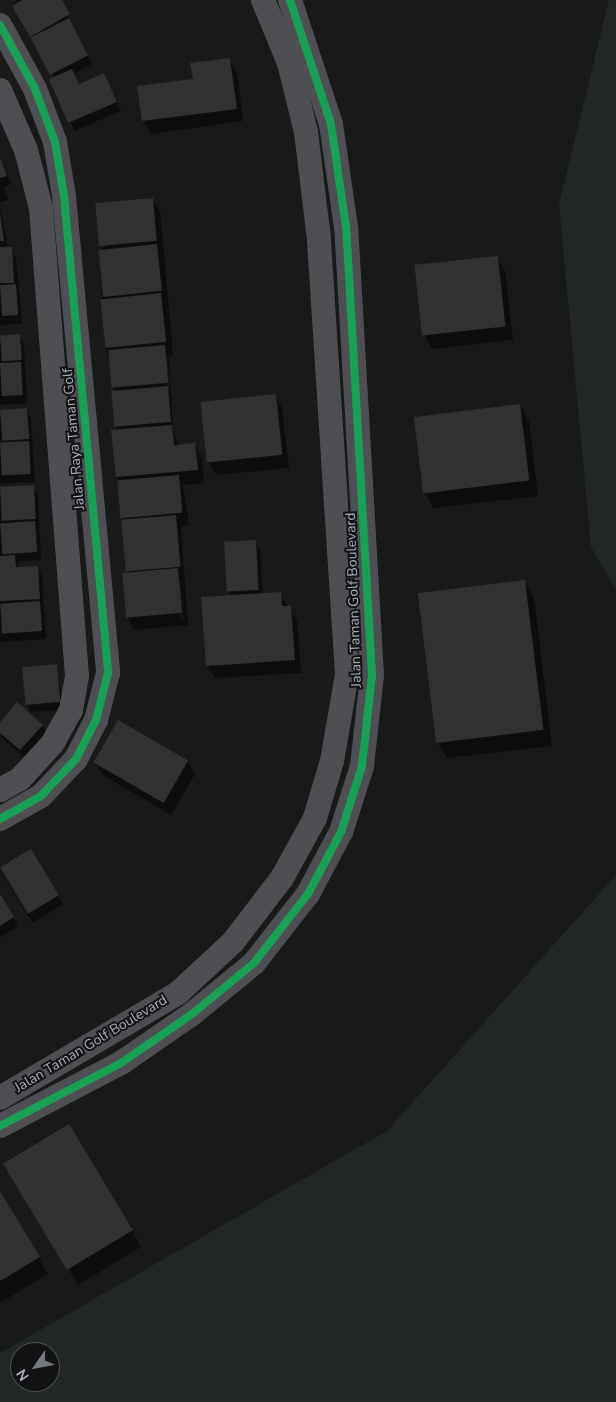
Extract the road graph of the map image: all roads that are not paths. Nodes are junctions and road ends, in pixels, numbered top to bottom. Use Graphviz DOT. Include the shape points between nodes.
graph roads {
  1 [pos="263,0"];
  2 [pos="290,0"];
  3 [pos="0,25"];
  4 [pos="0,90"];
  5 [pos="0,790"];
  6 [pos="0,819"];
  7 [pos="53,1070"];
  8 [pos="64,1092"];
  9 [pos="0,1098"];
  10 [pos="0,1126"];
  1 -- 7 [label="street, Jalan Taman Golf Boulevard" via="289,63 304,123 318,231 347,674 332,761 315,818 282,878 233,942 178,993"];
  2 -- 8 [label="street, Jalan Taman Golf Boulevard" via="331,124 346,227 372,675 362,766 341,832 308,894 254,963 192,1014 121,1063"];
  3 -- 6 [label="street, Jalan Raya Taman Golf" via="38,98 55,142 64,196 108,673 96,720 76,759 41,796"];
  4 -- 5 [label="street, Jalan Raya Taman Golf" via="26,150 40,208 77,676 71,710 52,744 20,779"];
  7 -- 8 [label="street"];
  7 -- 9 [label="street, Jalan Taman Golf Boulevard"];
  8 -- 10 [label="street, Jalan Taman Golf Boulevard"];
}
